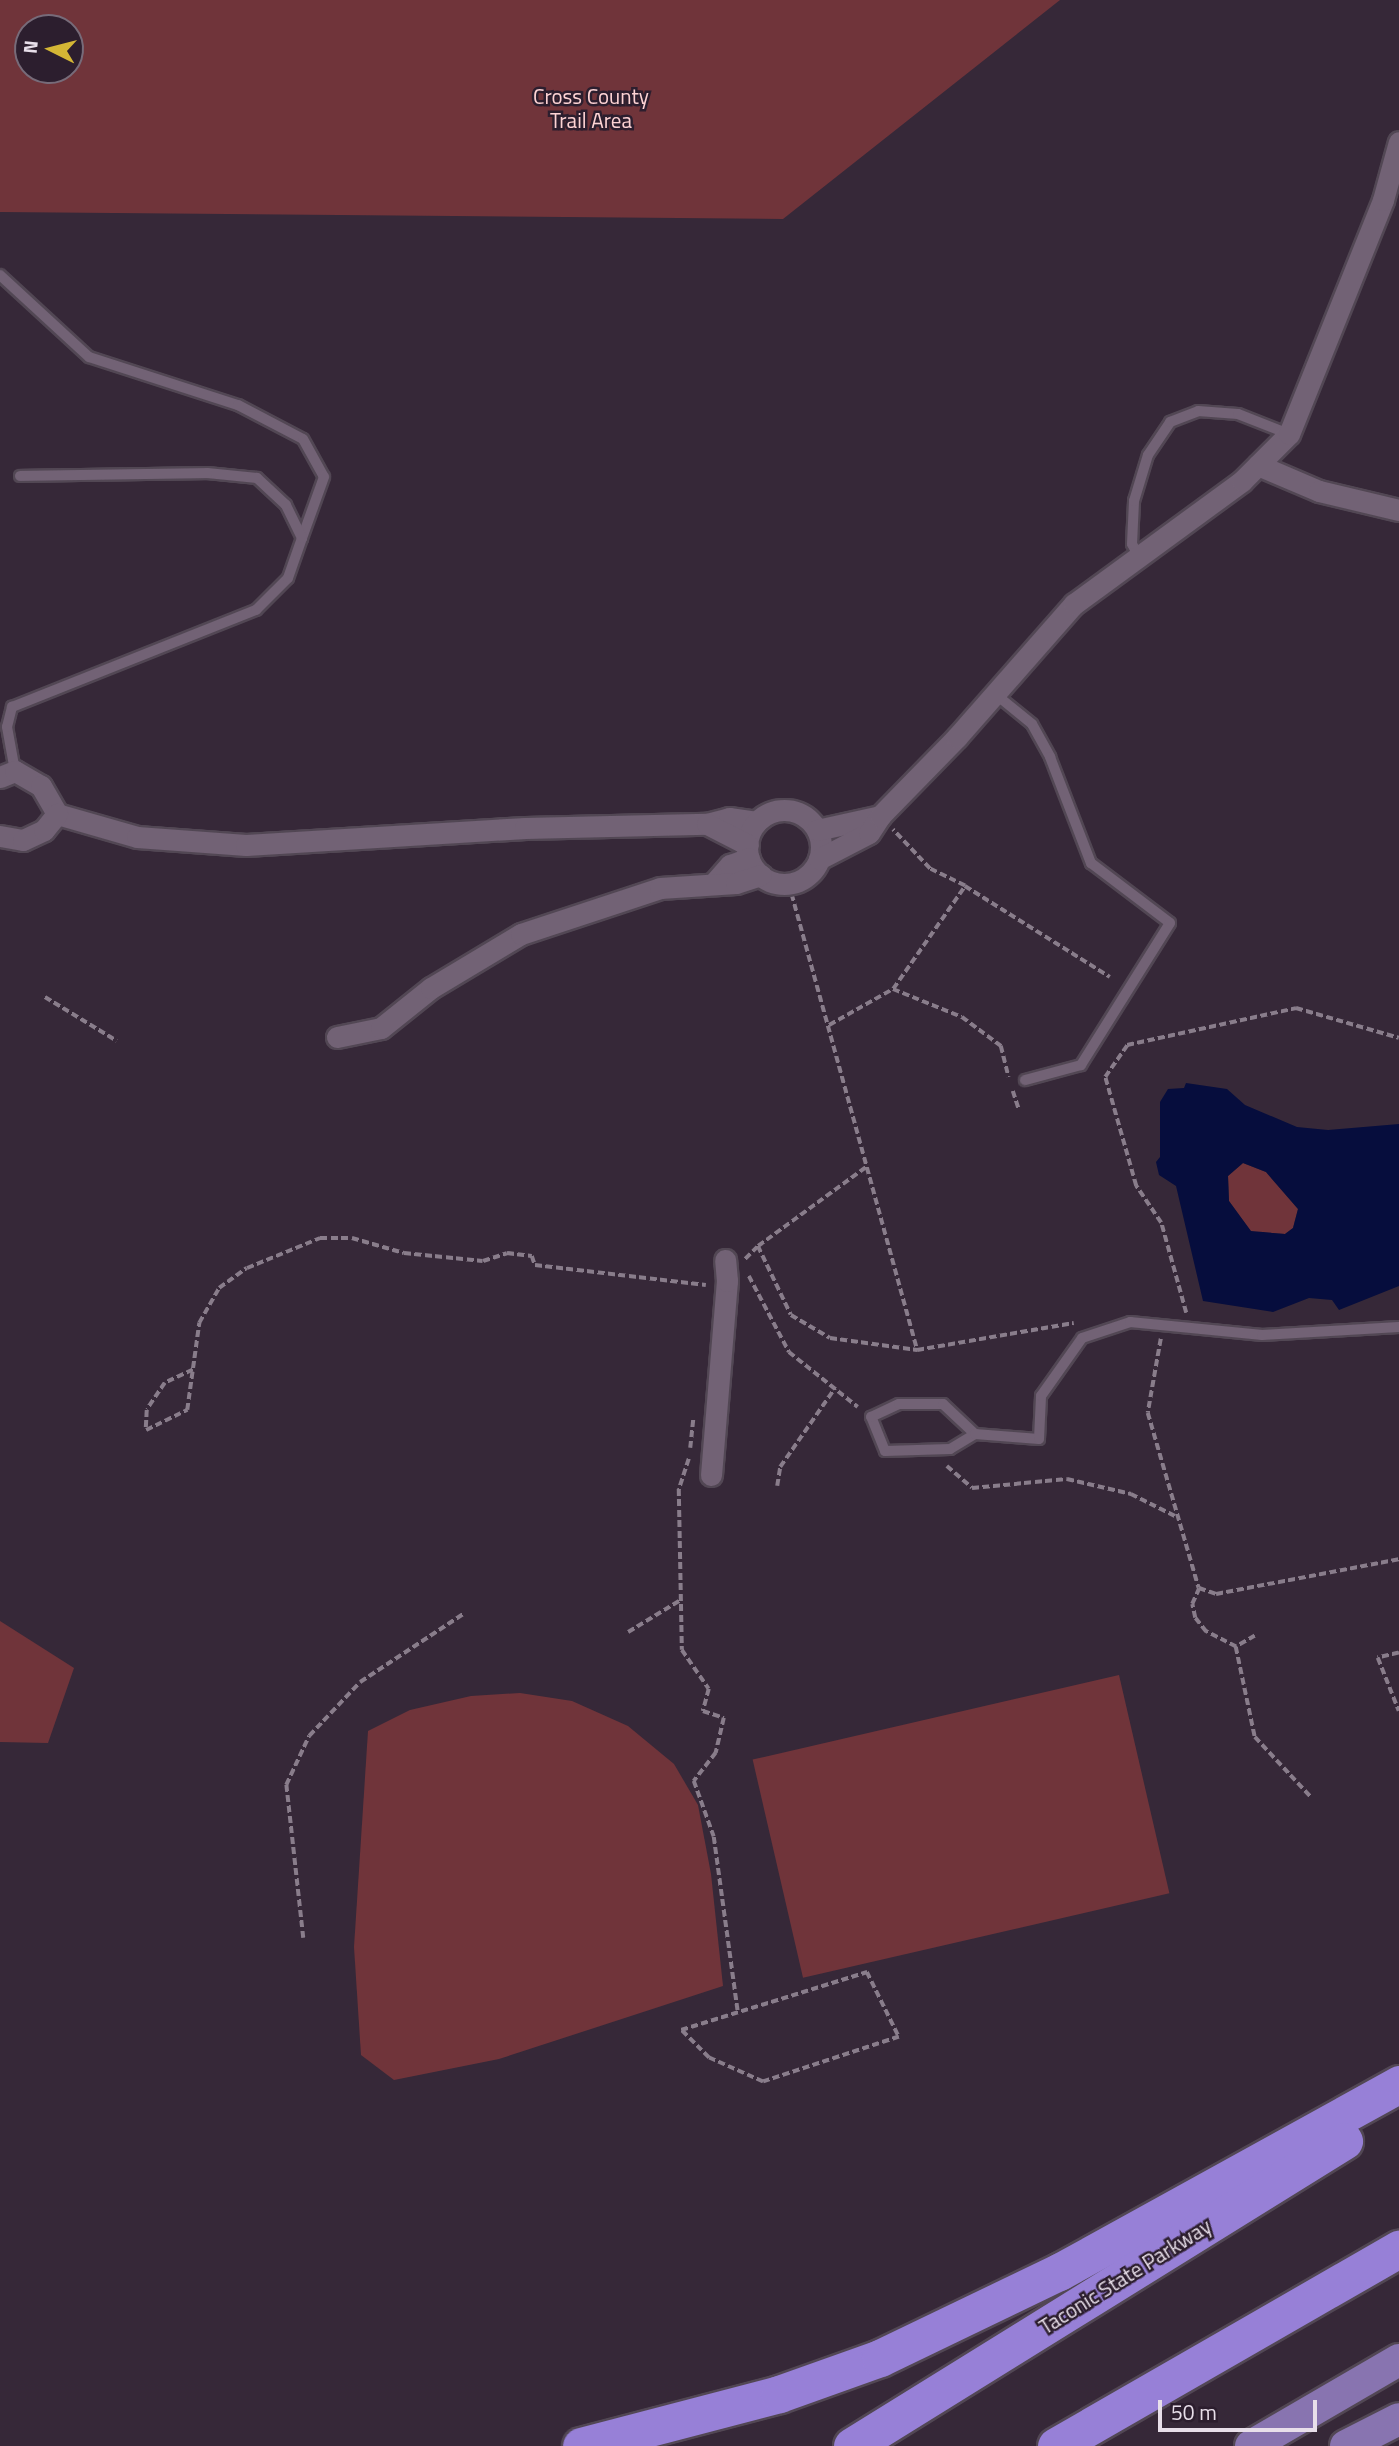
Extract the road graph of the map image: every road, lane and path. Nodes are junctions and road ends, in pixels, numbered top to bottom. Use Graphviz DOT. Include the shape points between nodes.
graph roads {
  1 [pos="1399,142"];
  2 [pos="0,275"];
  3 [pos="1289,434"];
  4 [pos="1258,464"];
  5 [pos="20,476"];
  6 [pos="1399,510"];
  7 [pos="302,538"];
  8 [pos="1137,553"];
  9 [pos="994,693"];
  10 [pos="7,774"];
  11 [pos="57,814"];
  12 [pos="880,816"];
  13 [pos="757,822"];
  14 [pos="707,824"];
  15 [pos="817,830"];
  16 [pos="0,836"];
  17 [pos="753,859"];
  18 [pos="819,859"];
  19 [pos="789,884"];
  20 [pos="965,886"];
  21 [pos="1110,977"];
  22 [pos="893,989"];
  23 [pos="45,997"];
  24 [pos="829,1025"];
  25 [pos="337,1037"];
  26 [pos="1399,1038"];
  27 [pos="117,1041"];
  28 [pos="1025,1080"];
  29 [pos="1019,1109"];
  30 [pos="867,1167"];
  31 [pos="758,1246"];
  32 [pos="734,1269"];
  33 [pos="1081,1322"];
  34 [pos="1163,1326"];
  35 [pos="1399,1327"];
  36 [pos="1191,1329"];
  37 [pos="917,1350"];
  38 [pos="193,1370"];
  39 [pos="835,1388"];
  40 [pos="695,1413"];
  41 [pos="871,1417"];
  42 [pos="975,1433"];
  43 [pos="947,1466"];
  44 [pos="711,1475"];
  45 [pos="777,1486"];
  46 [pos="1179,1518"];
  47 [pos="1399,1559"];
  48 [pos="1199,1588"];
  49 [pos="678,1601"];
  50 [pos="463,1614"];
  51 [pos="628,1632"];
  52 [pos="1255,1636"];
  53 [pos="1236,1647"];
  54 [pos="1399,1653"];
  55 [pos="1399,1711"];
  56 [pos="1310,1796"];
  57 [pos="303,1938"];
  58 [pos="738,2013"];
  59 [pos="1399,2084"];
  60 [pos="1399,2107"];
  61 [pos="1399,2249"];
  62 [pos="1399,2360"];
  63 [pos="1399,2419"];
  64 [pos="1060,2444"];
  65 [pos="581,2446"];
  66 [pos="852,2446"];
  67 [pos="1251,2446"];
  68 [pos="1346,2446"];
  1 -- 3 [label="street" via="1383,200"];
  2 -- 7 [label="lane" via="89,357 238,405 303,439 324,477"];
  3 -- 4 [label="street"];
  3 -- 8 [label="lane" via="1238,414 1198,411 1170,422 1148,455 1134,501 1132,544"];
  4 -- 6 [label="street" via="1319,491"];
  4 -- 8 [label="street"];
  5 -- 7 [label="lane" via="207,473 257,478 286,505"];
  7 -- 10 [label="lane" via="288,578 256,610 12,707"];
  8 -- 9 [label="street" via="1074,604"];
  9 -- 12 [label="street"];
  9 -- 28 [label="lane" via="1032,724 1050,757 1091,863 1170,923 1081,1065"];
  10 -- 11 [label="street" via="41,786"];
  11 -- 14 [label="street" via="136,837 246,845 525,828"];
  11 -- 16 [label="street" via="44,830 23,840"];
  12 -- 15 [label="street"];
  12 -- 18 [label="street" via="869,833"];
  12 -- 20 [label="path" via="930,869"];
  13 -- 14 [label="street" via="729,818"];
  13 -- 15 [label="street" via="789,810 810,820"];
  13 -- 17 [label="street"];
  14 -- 17 [label="street"];
  15 -- 18 [label="street"];
  17 -- 19 [label="street"];
  17 -- 25 [label="street" via="730,865 715,882 660,888 521,934 430,988 381,1028"];
  18 -- 19 [label="street" via="808,876"];
  19 -- 24 [label="path"];
  20 -- 21 [label="path"];
  20 -- 22 [label="path"];
  22 -- 24 [label="path"];
  22 -- 29 [label="path" via="961,1017 1001,1046"];
  23 -- 27 [label="path"];
  24 -- 30 [label="path"];
  26 -- 36 [label="path" via="1296,1008 1127,1045 1105,1077 1136,1186 1161,1223"];
  30 -- 31 [label="path"];
  30 -- 37 [label="path"];
  31 -- 32 [label="path"];
  31 -- 37 [label="path" via="791,1315 830,1338"];
  32 -- 38 [label="path" via="712,1286 535,1265 532,1256 507,1253 483,1261 404,1253 352,1238 320,1238 247,1268 219,1288 199,1322"];
  32 -- 39 [label="path" via="789,1352"];
  32 -- 44 [label="street"];
  33 -- 37 [label="path"];
  34 -- 36 [label="lane"];
  34 -- 42 [label="lane" via="1130,1322 1082,1338 1041,1396 1039,1439"];
  34 -- 46 [label="path" via="1148,1413"];
  35 -- 36 [label="lane" via="1316,1335"];
  38 -- 38 [label="path" via="187,1410 146,1430 147,1410 165,1383"];
  39 -- 41 [label="path"];
  39 -- 45 [label="path" via="780,1466"];
  40 -- 49 [label="path" via="690,1459 679,1489"];
  41 -- 42 [label="lane" via="899,1404 943,1404"];
  41 -- 42 [label="lane" via="885,1451 950,1449"];
  43 -- 46 [label="path" via="972,1488 1067,1479 1131,1494"];
  46 -- 48 [label="path"];
  47 -- 48 [label="path" via="1216,1594"];
  48 -- 53 [label="path" via="1192,1604 1195,1618 1206,1632"];
  49 -- 51 [label="path"];
  49 -- 58 [label="path" via="682,1650 709,1689 703,1711 724,1717 716,1753 694,1781 714,1837"];
  50 -- 57 [label="path" via="360,1682 309,1736 286,1785"];
  52 -- 53 [label="path"];
  53 -- 56 [label="path" via="1255,1737"];
  54 -- 55 [label="path" via="1378,1658"];
  58 -- 58 [label="path" via="681,2030 709,2058 762,2082 899,2037 867,1972"];
  59 -- 65 [label="highway" via="1082,2259 891,2354 779,2394"];
  60 -- 66 [label="highway, Taconic State Parkway"];
  61 -- 64 [label="highway"];
  62 -- 67 [label="main road"];
  63 -- 68 [label="main road"];
}
